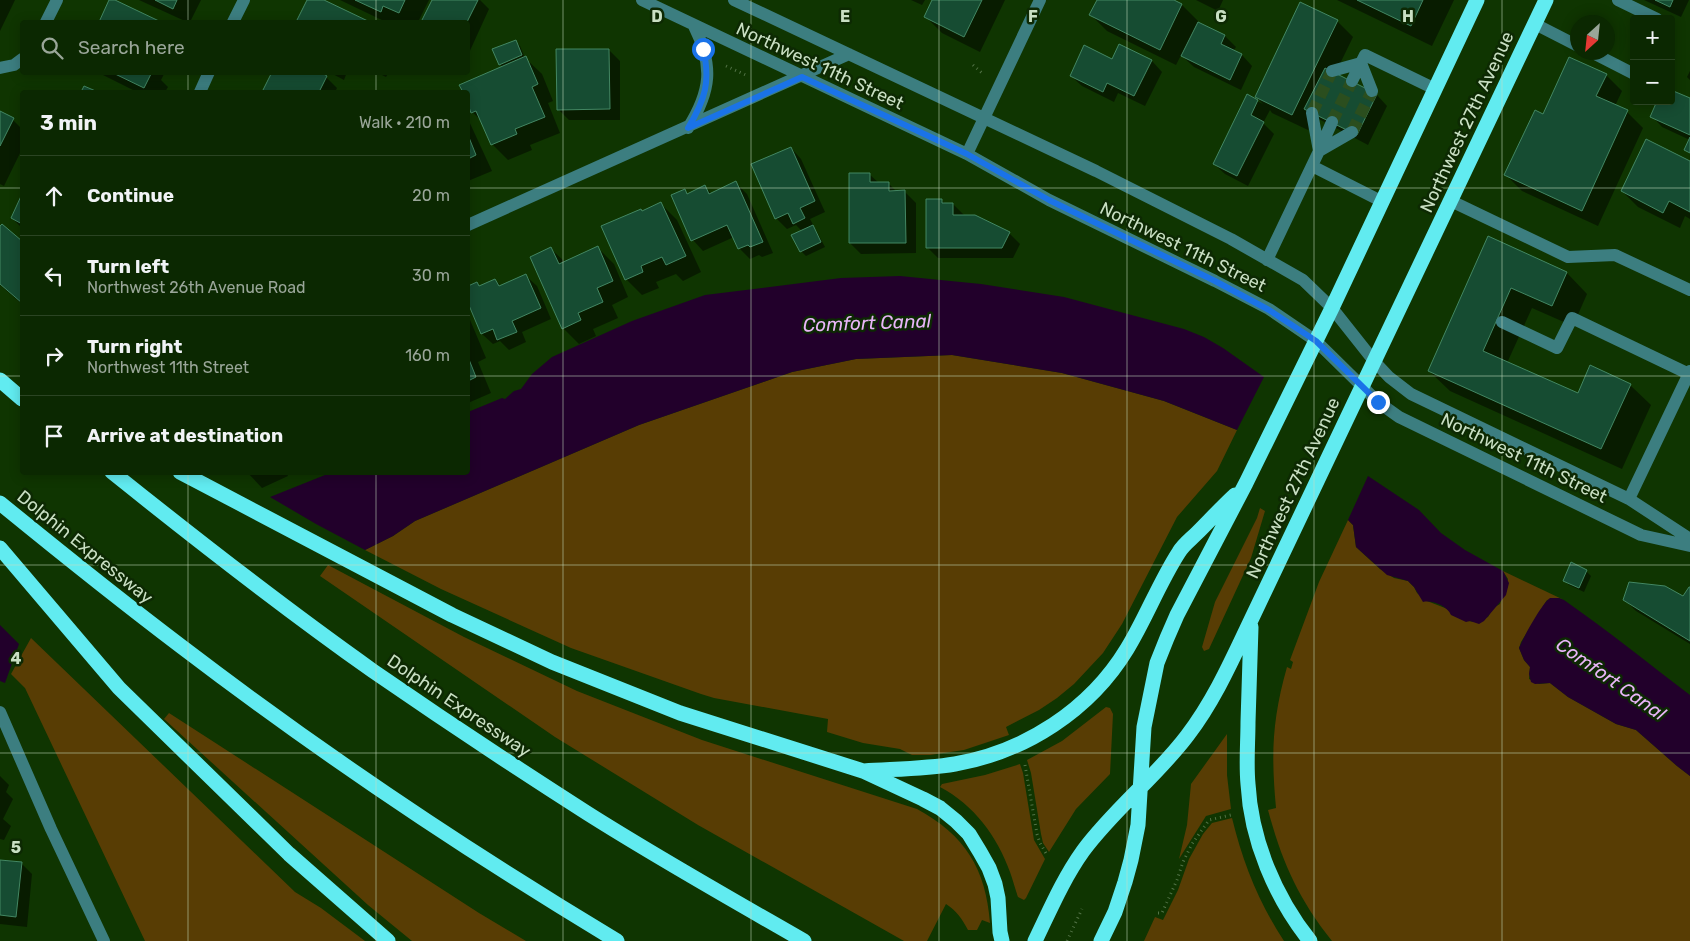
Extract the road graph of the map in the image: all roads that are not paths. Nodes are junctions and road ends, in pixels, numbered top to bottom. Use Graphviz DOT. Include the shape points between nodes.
graph roads {
  1 [pos="57,0"];
  2 [pos="244,0"];
  3 [pos="642,0"];
  4 [pos="734,0"];
  5 [pos="1040,0"];
  6 [pos="1477,0"];
  7 [pos="1546,0"];
  8 [pos="1618,0"];
  9 [pos="1649,15"];
  10 [pos="47,20"];
  11 [pos="235,20"];
  12 [pos="1535,24"];
  13 [pos="694,26"];
  14 [pos="1570,42"];
  15 [pos="849,54"];
  16 [pos="20,60"];
  17 [pos="1607,60"];
  18 [pos="1361,63"];
  19 [pos="0,68"];
  20 [pos="1332,72"];
  21 [pos="1630,72"];
  22 [pos="208,75"];
  23 [pos="802,77"];
  24 [pos="1352,81"];
  25 [pos="1435,89"];
  26 [pos="201,90"];
  27 [pos="1372,91"];
  28 [pos="1312,113"];
  29 [pos="984,118"];
  30 [pos="1332,122"];
  31 [pos="688,128"];
  32 [pos="1352,132"];
  33 [pos="1319,151"];
  34 [pos="967,154"];
  35 [pos="1312,166"];
  36 [pos="1383,202"];
  37 [pos="1451,202"];
  38 [pos="470,224"];
  39 [pos="1267,260"];
  40 [pos="1690,290"];
  41 [pos="1332,308"];
  42 [pos="1502,322"];
  43 [pos="1316,341"];
  44 [pos="1374,362"];
  45 [pos="1689,373"];
  46 [pos="0,380"];
  47 [pos="1361,386"];
  48 [pos="20,390"];
  49 [pos="20,397"];
  50 [pos="116,475"];
  51 [pos="186,475"];
  52 [pos="1246,483"];
  53 [pos="1629,499"];
  54 [pos="0,503"];
  55 [pos="1690,539"];
  56 [pos="1690,546"];
  57 [pos="0,548"];
  58 [pos="1252,620"];
  59 [pos="0,712"];
  60 [pos="863,771"];
  61 [pos="1141,787"];
  62 [pos="104,941"];
  63 [pos="388,941"];
  64 [pos="617,941"];
  65 [pos="804,941"];
  66 [pos="1002,941"];
  67 [pos="1035,941"];
  68 [pos="1101,941"];
  69 [pos="1310,941"];
  1 -- 10 [label="street"];
  2 -- 11 [label="street"];
  3 -- 13 [label="street, Northwest 11th Street"];
  4 -- 15 [label="street, Northwest 11th Street"];
  5 -- 29 [label="street"];
  6 -- 25 [label="highway"];
  7 -- 12 [label="highway, Northwest 27th Avenue"];
  8 -- 9 [label="street"];
  12 -- 14 [label="street"];
  12 -- 37 [label="highway, Northwest 27th Avenue"];
  13 -- 23 [label="street, Northwest 11th Street"];
  13 -- 31 [label="street" via="703,49 707,78 702,102"];
  15 -- 23 [label="street"];
  15 -- 29 [label="street, Northwest 11th Street"];
  16 -- 19 [label="street"];
  17 -- 21 [label="street"];
  18 -- 20 [label="street"];
  18 -- 24 [label="street"];
  18 -- 25 [label="street" via="1365,55"];
  18 -- 27 [label="street"];
  22 -- 26 [label="street"];
  23 -- 31 [label="street"];
  23 -- 34 [label="street, Northwest 11th Street"];
  25 -- 36 [label="highway"];
  28 -- 33 [label="street"];
  29 -- 34 [label="street"];
  29 -- 39 [label="street, Northwest 11th Street" via="1104,175"];
  30 -- 33 [label="street"];
  31 -- 38 [label="street"];
  32 -- 33 [label="street"];
  33 -- 35 [label="street"];
  34 -- 43 [label="street, Northwest 11th Street" via="1049,200 1242,295"];
  35 -- 36 [label="street"];
  35 -- 39 [label="street"];
  36 -- 41 [label="highway"];
  37 -- 40 [label="street" via="1568,257 1615,255"];
  37 -- 44 [label="highway, Northwest 27th Avenue"];
  39 -- 41 [label="street, Northwest 11th Street" via="1303,280"];
  41 -- 43 [label="highway"];
  41 -- 44 [label="street, Northwest 11th Street"];
  42 -- 45 [label="street" via="1556,348 1572,318"];
  43 -- 47 [label="street, Northwest 11th Street"];
  43 -- 52 [label="highway"];
  44 -- 47 [label="highway, Northwest 27th Avenue"];
  44 -- 53 [label="street, Northwest 11th Street" via="1411,394"];
  45 -- 53 [label="street"];
  46 -- 48 [label="highway"];
  46 -- 49 [label="highway"];
  47 -- 56 [label="street, Northwest 11th Street" via="1399,417 1641,535"];
  47 -- 58 [label="highway, Northwest 27th Avenue"];
  50 -- 65 [label="highway, Dolphin Expressway" via="289,609 462,731 588,814"];
  51 -- 60 [label="highway" via="452,615 552,662 680,712"];
  52 -- 60 [label="highway" via="1180,550 1116,665 1093,693 1064,718 1018,745 983,757 933,767"];
  52 -- 61 [label="highway" via="1177,615 1157,663 1144,727"];
  53 -- 55 [label="street, Northwest 11th Street"];
  54 -- 64 [label="highway, Dolphin Expressway" via="183,648 299,733 425,820"];
  57 -- 63 [label="highway" via="119,688 289,854"];
  58 -- 61 [label="highway, Northwest 27th Avenue" via="1207,709"];
  58 -- 69 [label="highway" via="1247,757 1251,810 1266,864 1282,899"];
  59 -- 62 [label="street"];
  60 -- 66 [label="highway" via="940,808 969,834 995,884"];
  61 -- 67 [label="highway, Northwest 27th Avenue" via="1083,851 1063,883"];
  61 -- 68 [label="highway" via="1138,825 1125,882"];
}
